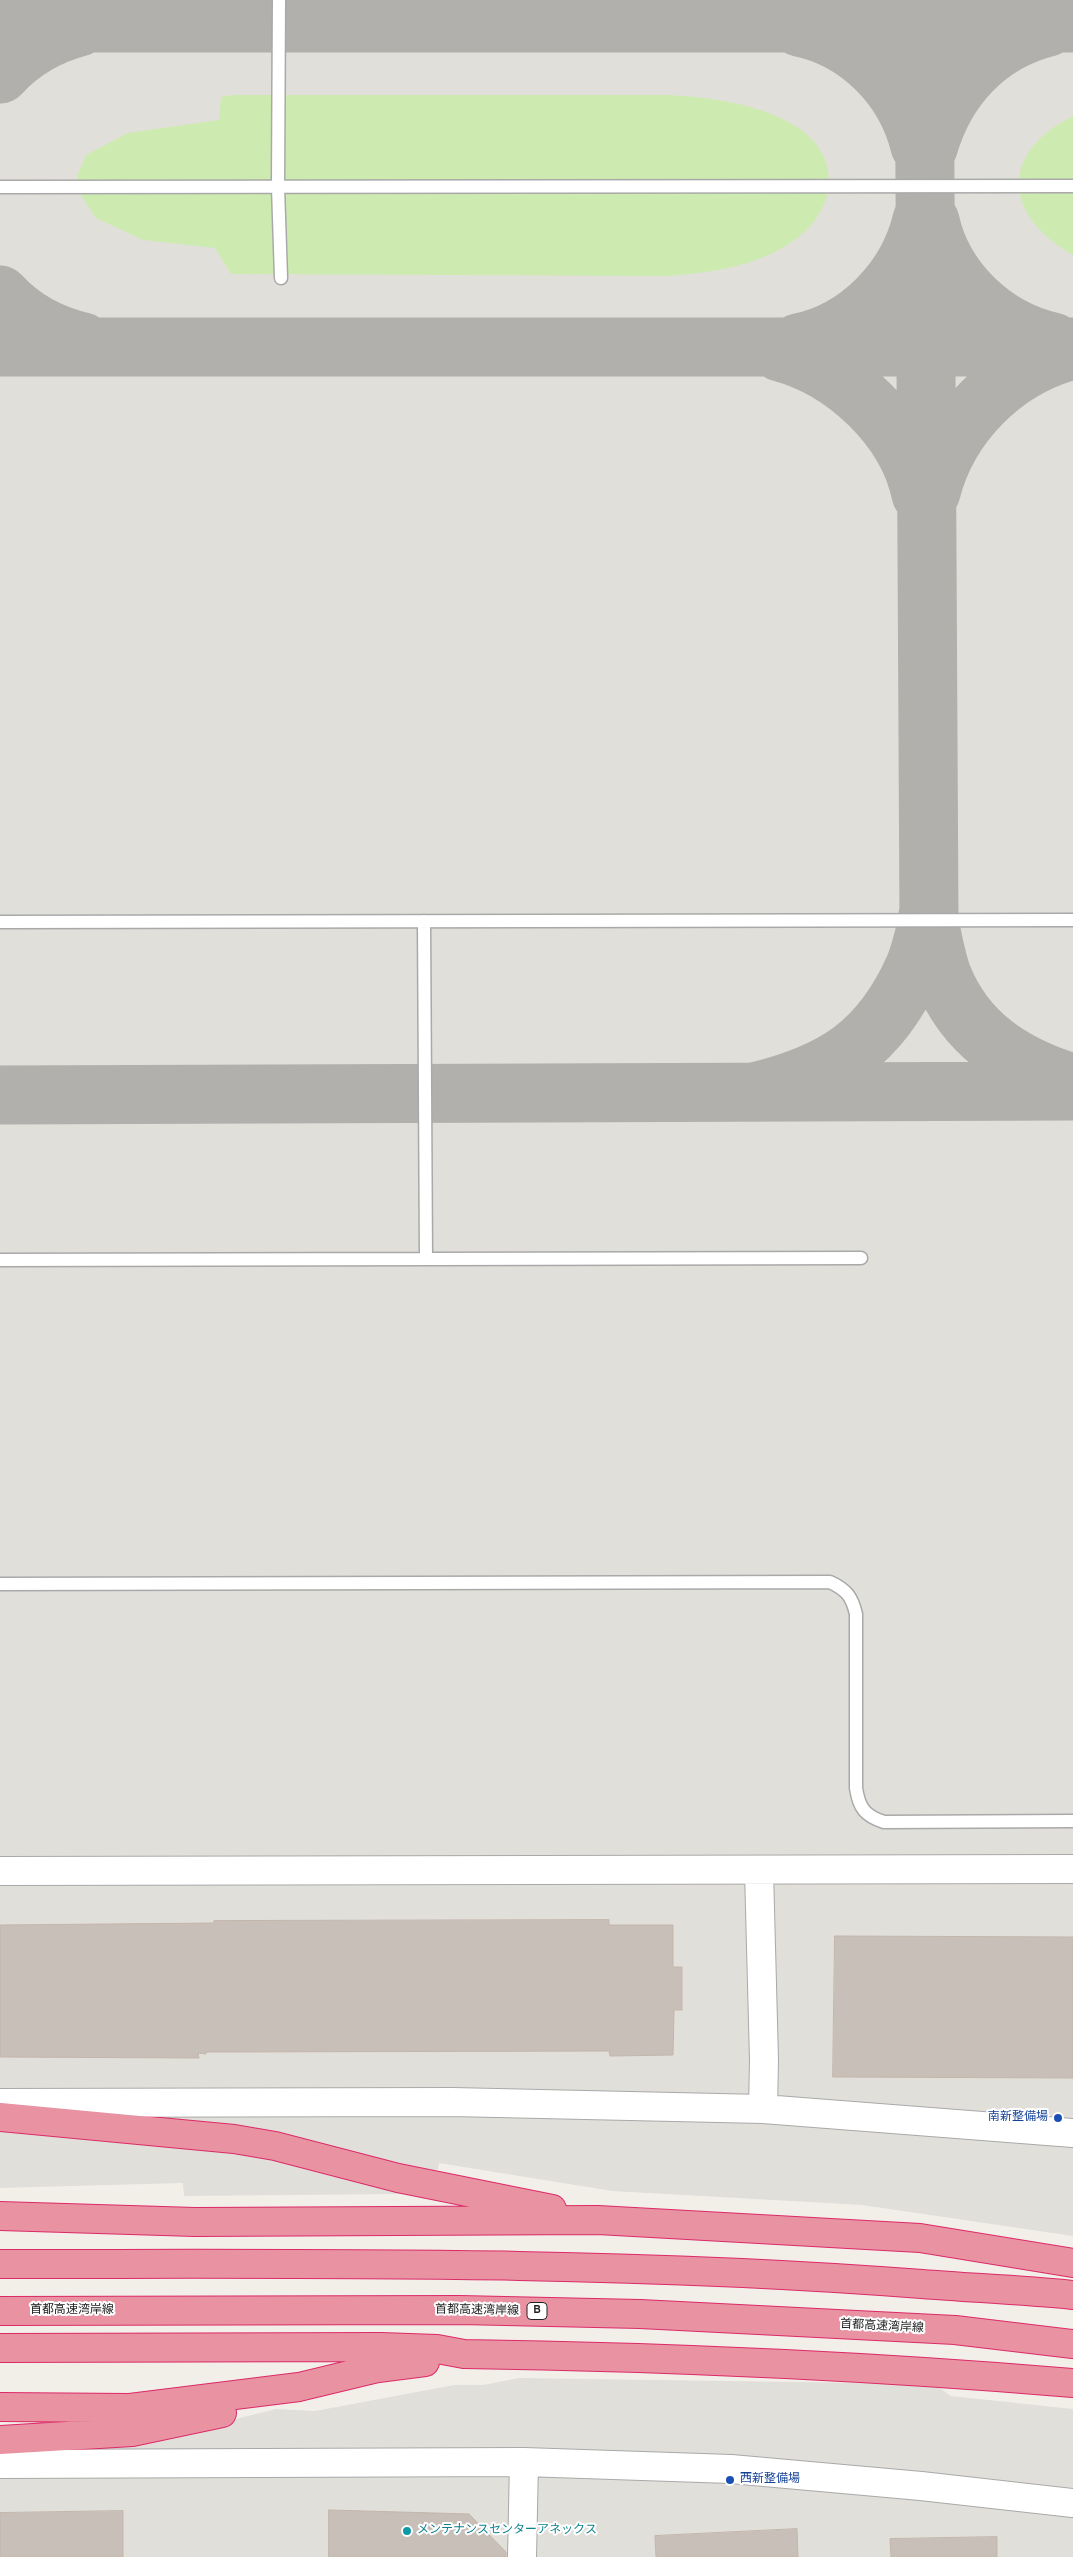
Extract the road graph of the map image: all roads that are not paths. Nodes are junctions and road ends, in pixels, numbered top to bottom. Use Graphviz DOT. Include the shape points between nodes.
graph roads {
  1 [pos="279,0"];
  2 [pos="1073,186"];
  3 [pos="0,187"];
  4 [pos="278,187"];
  5 [pos="281,278"];
  6 [pos="1073,920"];
  7 [pos="424,921"];
  8 [pos="0,922"];
  9 [pos="861,1258"];
  10 [pos="426,1259"];
  11 [pos="0,1260"];
  12 [pos="0,1584"];
  13 [pos="1073,1821"];
  14 [pos="1073,1870"];
  15 [pos="0,1871"];
  16 [pos="759,1871"];
  17 [pos="0,2103"];
  18 [pos="763,2109"];
  19 [pos="0,2117"];
  20 [pos="1073,2133"];
  21 [pos="0,2216"];
  22 [pos="598,2220"];
  23 [pos="1073,2263"];
  24 [pos="0,2264"];
  25 [pos="1073,2295"];
  26 [pos="0,2311"];
  27 [pos="1073,2344"];
  28 [pos="0,2348"];
  29 [pos="464,2354"];
  30 [pos="1073,2383"];
  31 [pos="299,2387"];
  32 [pos="0,2407"];
  33 [pos="0,2440"];
  34 [pos="0,2460"];
  35 [pos="524,2462"];
  36 [pos="41,2463"];
  37 [pos="0,2464"];
  38 [pos="1073,2503"];
  39 [pos="522,2557"];
  1 -- 4 [label="lane"];
  2 -- 4 [label="lane"];
  3 -- 4 [label="lane"];
  4 -- 5 [label="lane"];
  6 -- 7 [label="lane"];
  7 -- 8 [label="lane"];
  7 -- 10 [label="lane"];
  9 -- 10 [label="lane"];
  10 -- 11 [label="lane"];
  12 -- 13 [label="lane" via="830,1582 847,1592 853,1600 856,1614 856,1788 862,1810 884,1822"];
  14 -- 16 [label="street"];
  15 -- 16 [label="street"];
  16 -- 18 [label="street"];
  17 -- 18 [label="street" via="452,2102"];
  18 -- 20 [label="street"];
  19 -- 22 [label="highway" via="243,2140 398,2178 515,2200"];
  21 -- 22 [label="highway" via="195,2222"];
  22 -- 23 [label="highway" via="920,2238"];
  24 -- 25 [label="highway" via="461,2264 657,2268 831,2276"];
  26 -- 27 [label="highway, 首都高速湾岸線 / B" via="460,2310 640,2314 955,2330"];
  28 -- 29 [label="highway" via="380,2347 437,2349"];
  29 -- 30 [label="highway" via="634,2356 824,2365"];
  29 -- 31 [label="highway" via="378,2368"];
  31 -- 32 [label="highway" via="130,2408"];
  31 -- 33 [label="highway" via="253,2406 132,2432"];
  34 -- 36 [label="street"];
  35 -- 36 [label="street"];
  35 -- 38 [label="street" via="730,2469"];
  35 -- 39 [label="street"];
  36 -- 37 [label="street"];
}
